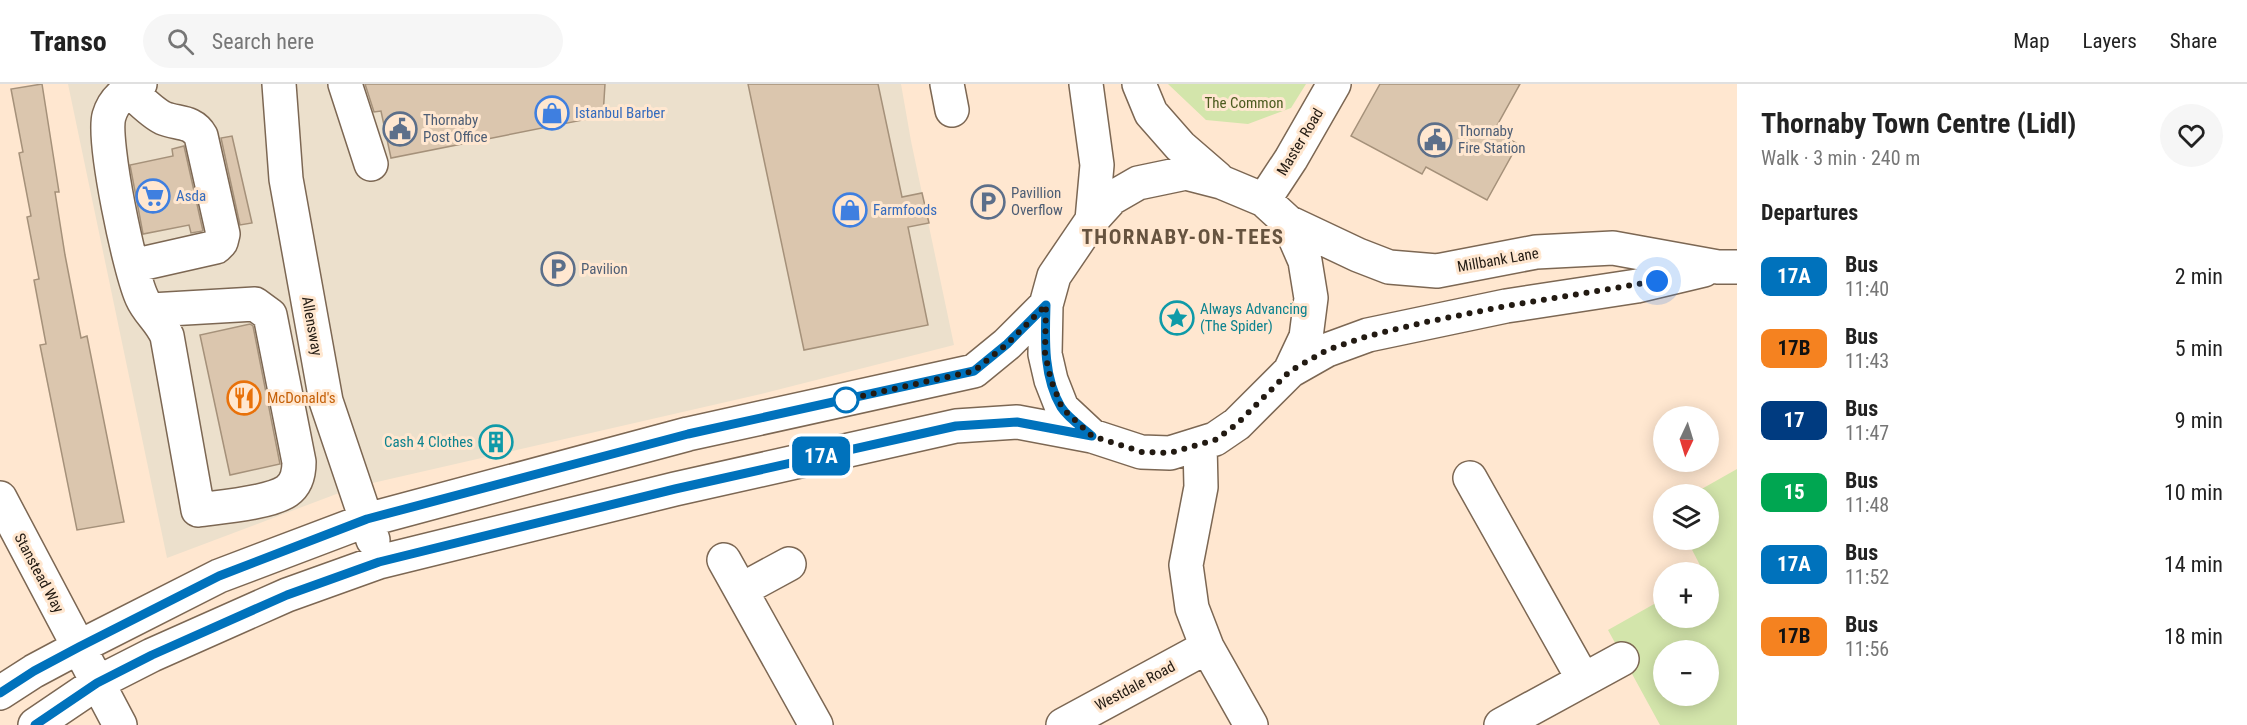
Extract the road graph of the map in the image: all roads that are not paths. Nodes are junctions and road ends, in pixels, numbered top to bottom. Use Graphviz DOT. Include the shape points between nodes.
graph roads {
  1 [pos="279,84"];
  2 [pos="345,84"];
  3 [pos="1086,84"];
  4 [pos="1139,84"];
  5 [pos="1334,84"];
  6 [pos="134,87"];
  7 [pos="370,164"];
  8 [pos="1221,182"];
  9 [pos="1264,200"];
  10 [pos="1092,220"];
  11 [pos="1288,222"];
  12 [pos="132,266"];
  13 [pos="1727,267"];
  14 [pos="1046,305"];
  15 [pos="151,310"];
  16 [pos="1290,371"];
  17 [pos="1092,436"];
  18 [pos="1200,444"];
  19 [pos="1470,478"];
  20 [pos="0,498"];
  21 [pos="367,519"];
  22 [pos="724,560"];
  23 [pos="379,562"];
  24 [pos="789,564"];
  25 [pos="741,590"];
  26 [pos="79,647"];
  27 [pos="1207,647"];
  28 [pos="1622,659"];
  29 [pos="1583,679"];
  30 [pos="97,683"];
  31 [pos="0,693"];
  32 [pos="35,725"];
  33 [pos="120,725"];
  34 [pos="816,725"];
  35 [pos="1063,725"];
  36 [pos="1251,725"];
  37 [pos="1501,725"];
  1 -- 21 [label="street, Allensway" via="286,179 326,401"];
  2 -- 7 [label="street"];
  3 -- 10 [label="street" via="1096,165"];
  4 -- 8 [label="street" via="1151,113 1180,146"];
  5 -- 9 [label="street, Master Road"];
  6 -- 12 [label="street" via="117,99 108,117 108,136"];
  6 -- 12 [label="street" via="164,118 183,122 201,136 223,234 216,247"];
  8 -- 9 [label="street"];
  8 -- 10 [label="street" via="1186,173 1138,183 1112,198"];
  9 -- 11 [label="street"];
  10 -- 14 [label="street" via="1054,276"];
  11 -- 13 [label="street, Millbank Lane" via="1389,267 1437,271 1536,252 1613,248"];
  11 -- 16 [label="street" via="1305,261 1311,298 1306,337"];
  12 -- 15 [label="street" via="142,298"];
  13 -- 16 [label="street, Millbank Lane" via="1637,286 1506,306 1368,336 1327,350"];
  14 -- 17 [label="street" via="1045,354 1051,380 1062,408"];
  14 -- 21 [label="street" via="974,371 688,434"];
  15 -- 15 [label="street" via="167,336 198,510 280,495 288,490 299,473 299,462 270,315 255,304"];
  16 -- 18 [label="street" via="1237,424 1215,440"];
  17 -- 18 [label="street" via="1142,452 1170,453"];
  17 -- 23 [label="street" via="1017,422 956,426 675,489"];
  18 -- 27 [label="street" via="1201,487 1186,565 1192,608"];
  19 -- 29 [label="street"];
  20 -- 26 [label="street, Stanstead Way"];
  21 -- 23 [label="street, Allensway"];
  21 -- 26 [label="street" via="219,576"];
  22 -- 25 [label="street"];
  23 -- 30 [label="street" via="287,595"];
  24 -- 25 [label="street"];
  25 -- 34 [label="street"];
  26 -- 30 [label="street, Stanstead Way"];
  26 -- 31 [label="street"];
  27 -- 35 [label="street, Westdale Road"];
  27 -- 36 [label="street"];
  28 -- 29 [label="street"];
  29 -- 37 [label="street"];
  30 -- 32 [label="street"];
  30 -- 33 [label="street, Stanstead Way"];
}
